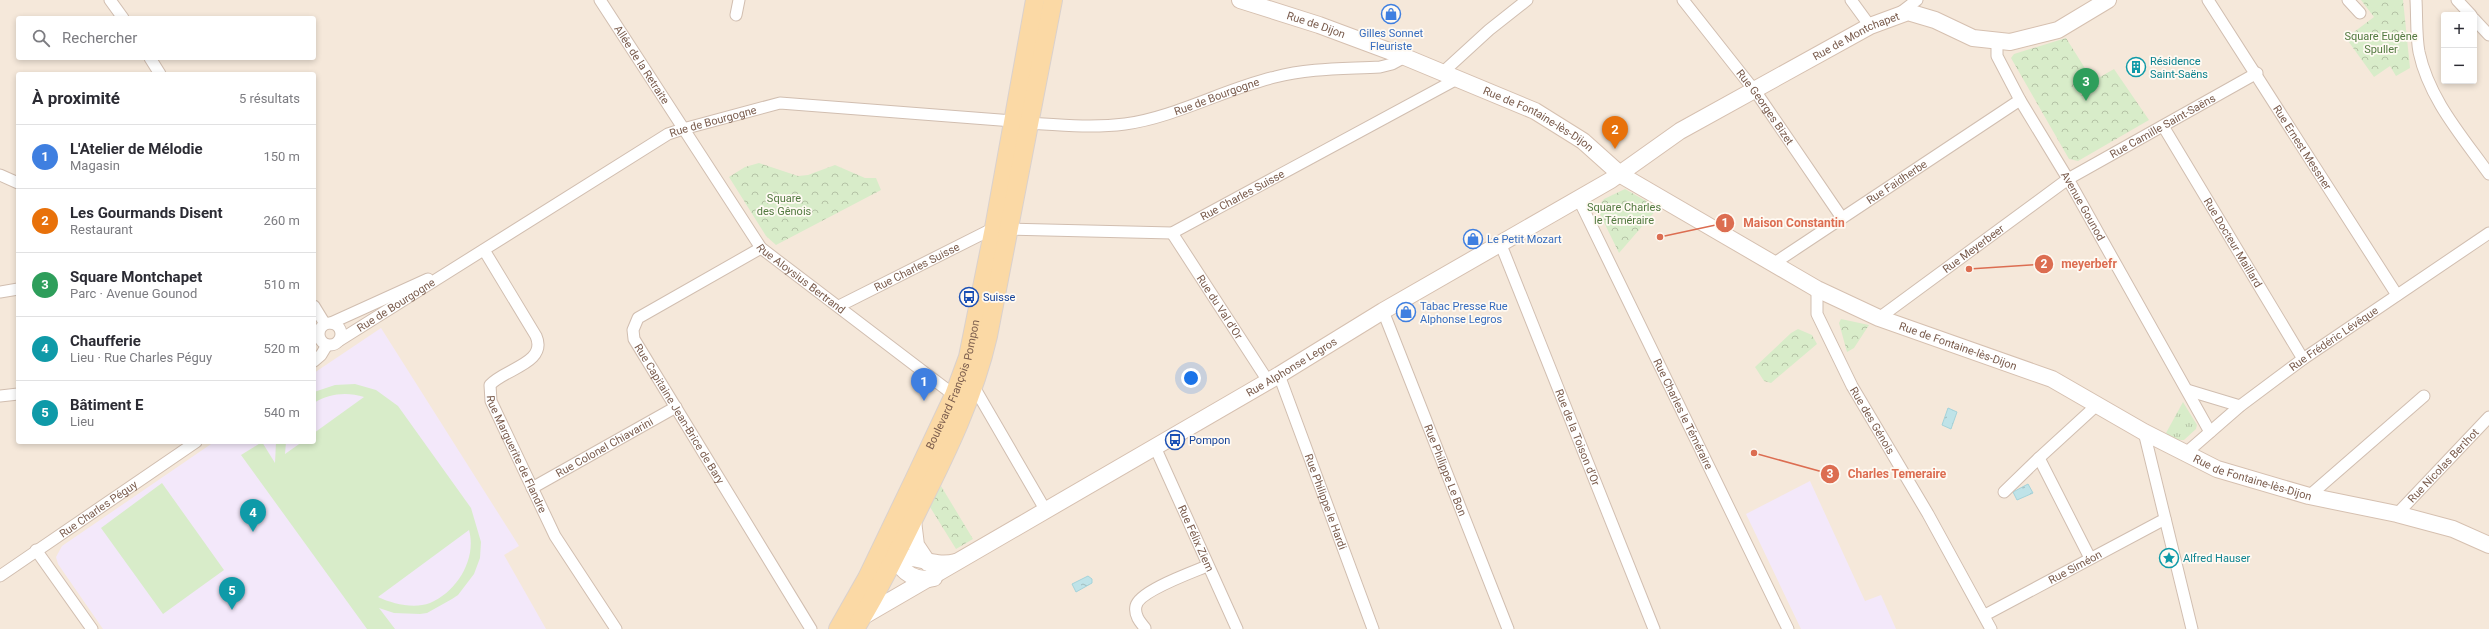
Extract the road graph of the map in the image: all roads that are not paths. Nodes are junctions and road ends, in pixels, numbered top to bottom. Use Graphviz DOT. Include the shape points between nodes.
graph roads {
  1 [pos="110,0"];
  2 [pos="600,0"];
  3 [pos="739,0"];
  4 [pos="1035,0"];
  5 [pos="1052,0"];
  6 [pos="1240,0"];
  7 [pos="1527,0"];
  8 [pos="1683,0"];
  9 [pos="1852,0"];
  10 [pos="1916,0"];
  11 [pos="2108,0"];
  12 [pos="2208,0"];
  13 [pos="2348,0"];
  14 [pos="2416,0"];
  15 [pos="2457,0"];
  16 [pos="2468,12"];
  17 [pos="1900,13"];
  18 [pos="2360,13"];
  19 [pos="736,15"];
  20 [pos="122,16"];
  21 [pos="2477,22"];
  22 [pos="1870,26"];
  23 [pos="2489,35"];
  24 [pos="1997,41"];
  25 [pos="1404,57"];
  26 [pos="151,60"];
  27 [pos="159,72"];
  28 [pos="1442,73"];
  29 [pos="2257,73"];
  30 [pos="1457,79"];
  31 [pos="1753,89"];
  32 [pos="2020,100"];
  33 [pos="1021,122"];
  34 [pos="2164,126"];
  35 [pos="683,129"];
  36 [pos="2489,174"];
  37 [pos="0,175"];
  38 [pos="1621,175"];
  39 [pos="2068,179"];
  40 [pos="16,182"];
  41 [pos="1579,200"];
  42 [pos="1842,218"];
  43 [pos="1001,228"];
  44 [pos="1172,233"];
  45 [pos="2489,233"];
  46 [pos="1501,245"];
  47 [pos="761,248"];
  48 [pos="484,250"];
  49 [pos="1776,265"];
  50 [pos="451,270"];
  51 [pos="16,289"];
  52 [pos="1817,289"];
  53 [pos="0,292"];
  54 [pos="2397,294"];
  55 [pos="839,306"];
  56 [pos="316,308"];
  57 [pos="1383,311"];
  58 [pos="1879,318"];
  59 [pos="328,323"];
  60 [pos="316,334"];
  61 [pos="340,340"];
  62 [pos="327,345"];
  63 [pos="2303,359"];
  64 [pos="316,360"];
  65 [pos="1274,378"];
  66 [pos="974,387"];
  67 [pos="2187,390"];
  68 [pos="16,394"];
  69 [pos="954,395"];
  70 [pos="0,396"];
  71 [pos="2424,396"];
  72 [pos="2098,404"];
  73 [pos="2240,406"];
  74 [pos="676,407"];
  75 [pos="2489,417"];
  76 [pos="2144,432"];
  77 [pos="2210,432"];
  78 [pos="933,441"];
  79 [pos="193,444"];
  80 [pos="1155,447"];
  81 [pos="2186,453"];
  82 [pos="2039,458"];
  83 [pos="532,488"];
  84 [pos="2004,492"];
  85 [pos="2308,496"];
  86 [pos="1046,511"];
  87 [pos="2397,514"];
  88 [pos="2165,519"];
  89 [pos="913,521"];
  90 [pos="2489,545"];
  91 [pos="36,550"];
  92 [pos="895,557"];
  93 [pos="2090,558"];
  94 [pos="1207,566"];
  95 [pos="931,570"];
  96 [pos="0,576"];
  97 [pos="866,578"];
  98 [pos="1984,615"];
  99 [pos="859,623"];
  100 [pos="1145,628"];
  101 [pos="92,629"];
  102 [pos="616,629"];
  103 [pos="811,629"];
  104 [pos="838,629"];
  105 [pos="1237,629"];
  106 [pos="1373,629"];
  107 [pos="1508,629"];
  108 [pos="1654,629"];
  109 [pos="1788,629"];
  110 [pos="1991,629"];
  111 [pos="2192,629"];
  1 -- 20 [label="street"];
  2 -- 35 [label="street, Allée de la Retraite"];
  3 -- 19 [label="street"];
  4 -- 33 [label="main road"];
  5 -- 33 [label="main road"];
  6 -- 25 [label="street, Rue de Dijon" via="1319,25"];
  7 -- 28 [label="street"];
  8 -- 31 [label="street, Rue Georges Bizet"];
  9 -- 22 [label="street"];
  10 -- 17 [label="street"];
  11 -- 24 [label="street, Rue de Montchapet" via="2058,30 2010,42"];
  12 -- 29 [label="street, Rue Ernest Messner"];
  13 -- 18 [label="street"];
  14 -- 36 [label="street" via="2419,51 2425,73 2445,113"];
  15 -- 16 [label="street"];
  17 -- 22 [label="street, Rue de Montchapet"];
  17 -- 24 [label="street, Rue de Montchapet" via="1916,14 1973,38"];
  21 -- 23 [label="street"];
  22 -- 31 [label="street, Rue de Montchapet"];
  24 -- 32 [label="street, Avenue Gounod" via="1997,56"];
  25 -- 28 [label="street, Rue de Dijon"];
  25 -- 33 [label="street, Rue de Bourgogne" via="1380,67 1308,71 1276,76 1164,114 1126,124 1092,126"];
  26 -- 27 [label="street"];
  28 -- 30 [label="street, Rue de Dijon"];
  29 -- 34 [label="street, Rue Camille Saint-Saëns"];
  29 -- 54 [label="street, Rue Ernest Messner"];
  30 -- 38 [label="street, Rue de Fontaine-lès-Dijon" via="1535,111 1583,141"];
  30 -- 44 [label="street, Rue Charles Suisse"];
  31 -- 38 [label="street, Rue de Montchapet" via="1680,131"];
  31 -- 42 [label="street, Rue Georges Bizet"];
  32 -- 39 [label="street, Avenue Gounod"];
  32 -- 42 [label="street, Rue Faidherbe"];
  33 -- 35 [label="street, Rue de Bourgogne" via="780,104"];
  33 -- 43 [label="main road, Boulevard François Pompon"];
  34 -- 39 [label="street, Rue Camille Saint-Saëns"];
  34 -- 63 [label="street, Rue Docteur Maillard"];
  35 -- 47 [label="street, Rue Aloysius Bertrand"];
  35 -- 48 [label="street, Rue de Bourgogne" via="668,134"];
  37 -- 40 [label="street"];
  38 -- 41 [label="street, Rue Alphonse Legros"];
  38 -- 49 [label="street, Rue de Fontaine-lès-Dijon"];
  39 -- 58 [label="street, Rue Meyerbeer"];
  39 -- 67 [label="street, Avenue Gounod"];
  41 -- 46 [label="street, Rue Alphonse Legros"];
  41 -- 109 [label="street, Rue Charles le Téméraire"];
  42 -- 49 [label="street, Rue Faidherbe" via="1779,260"];
  43 -- 44 [label="street, Rue Charles Suisse"];
  43 -- 55 [label="street, Rue Charles Suisse"];
  43 -- 66 [label="main road, Boulevard François Pompon" via="988,336"];
  43 -- 69 [label="main road, Boulevard François Pompon" via="969,351"];
  44 -- 65 [label="street, Rue du Val d'Or"];
  45 -- 54 [label="street, Rue Frédéric Lévêque"];
  46 -- 57 [label="street, Rue Alphonse Legros"];
  46 -- 108 [label="street, Rue de la Toison d'Or"];
  47 -- 55 [label="street, Rue Aloysius Bertrand"];
  47 -- 74 [label="street, Rue Capitaine Jean-Brice de Bary" via="638,318 633,330 634,339"];
  48 -- 50 [label="street, Rue de Bourgogne"];
  48 -- 83 [label="street, Rue Marguerite de Flandre" via="538,341 533,359 497,377 490,385 489,393"];
  49 -- 52 [label="street, Rue de Fontaine-lès-Dijon"];
  50 -- 59 [label="street, Rue de Bourgogne"];
  50 -- 61 [label="street, Rue de Bourgogne"];
  51 -- 53 [label="street"];
  52 -- 58 [label="street, Rue de Fontaine-lès-Dijon"];
  52 -- 98 [label="street, Rue des Génois" via="1817,314 1852,386"];
  54 -- 63 [label="street, Rue Frédéric Lévêque"];
  55 -- 69 [label="street, Rue Aloysius Bertrand"];
  56 -- 59 [label="street"];
  57 -- 65 [label="street, Rue Alphonse Legros"];
  57 -- 107 [label="street, Rue Philippe Le Bon"];
  58 -- 72 [label="street, Rue de Fontaine-lès-Dijon" via="2052,380"];
  59 -- 60 [label="street"];
  59 -- 61 [label="street, Rue de Bourgogne" via="340,329"];
  60 -- 62 [label="street"];
  61 -- 62 [label="street, Rue de Bourgogne"];
  62 -- 64 [label="street" via="322,355"];
  63 -- 73 [label="street, Rue Frédéric Lévêque"];
  65 -- 80 [label="street, Rue Alphonse Legros"];
  65 -- 106 [label="street, Rue Philippe le Hardi"];
  66 -- 86 [label="street"];
  66 -- 89 [label="main road, Boulevard François Pompon" via="949,447"];
  67 -- 73 [label="street"];
  67 -- 77 [label="street, Avenue Gounod"];
  68 -- 70 [label="street"];
  69 -- 78 [label="main road, Boulevard François Pompon"];
  71 -- 85 [label="street"];
  72 -- 76 [label="street, Rue de Fontaine-lès-Dijon"];
  72 -- 82 [label="street"];
  73 -- 77 [label="street, Rue Frédéric Lévêque"];
  74 -- 83 [label="street, Rue Colonel Chiavarini"];
  74 -- 103 [label="street, Rue Capitaine Jean-Brice de Bary"];
  75 -- 87 [label="street, Rue Nicolas Berthot"];
  76 -- 81 [label="street, Rue de Fontaine-lès-Dijon"];
  76 -- 88 [label="street"];
  77 -- 81 [label="street, Rue Frédéric Lévêque"];
  78 -- 92 [label="main road" via="921,483 897,531 894,542"];
  78 -- 97 [label="main road, Boulevard François Pompon"];
  79 -- 91 [label="street, Rue Charles Péguy"];
  80 -- 86 [label="street, Rue Alphonse Legros"];
  80 -- 94 [label="street, Rue Félix Ziem"];
  81 -- 85 [label="street, Rue de Fontaine-lès-Dijon" via="2217,469"];
  82 -- 84 [label="street"];
  82 -- 93 [label="street"];
  83 -- 102 [label="street, Rue Marguerite de Flandre" via="554,536"];
  85 -- 87 [label="street, Rue de Fontaine-lès-Dijon"];
  86 -- 95 [label="street, Rue Alphonse Legros" via="963,560 937,565"];
  87 -- 90 [label="street, Rue de Fontaine-lès-Dijon" via="2453,529"];
  88 -- 93 [label="street, Rue Siméon"];
  88 -- 111 [label="street"];
  89 -- 92 [label="main road, Boulevard François Pompon"];
  89 -- 95 [label="street" via="916,545"];
  91 -- 96 [label="street, Rue Charles Péguy"];
  91 -- 101 [label="street"];
  92 -- 95 [label="street, Rue Alphonse Legros" via="910,557"];
  92 -- 97 [label="main road"];
  92 -- 99 [label="main road, Boulevard François Pompon"];
  93 -- 98 [label="street, Rue Siméon"];
  94 -- 100 [label="street" via="1139,599 1136,606 1137,617"];
  94 -- 105 [label="street, Rue Félix Ziem"];
  95 -- 99 [label="street, Rue Alphonse Legros"];
  97 -- 104 [label="main road, Boulevard François Pompon"];
  98 -- 110 [label="street, Rue des Génois"];
}
